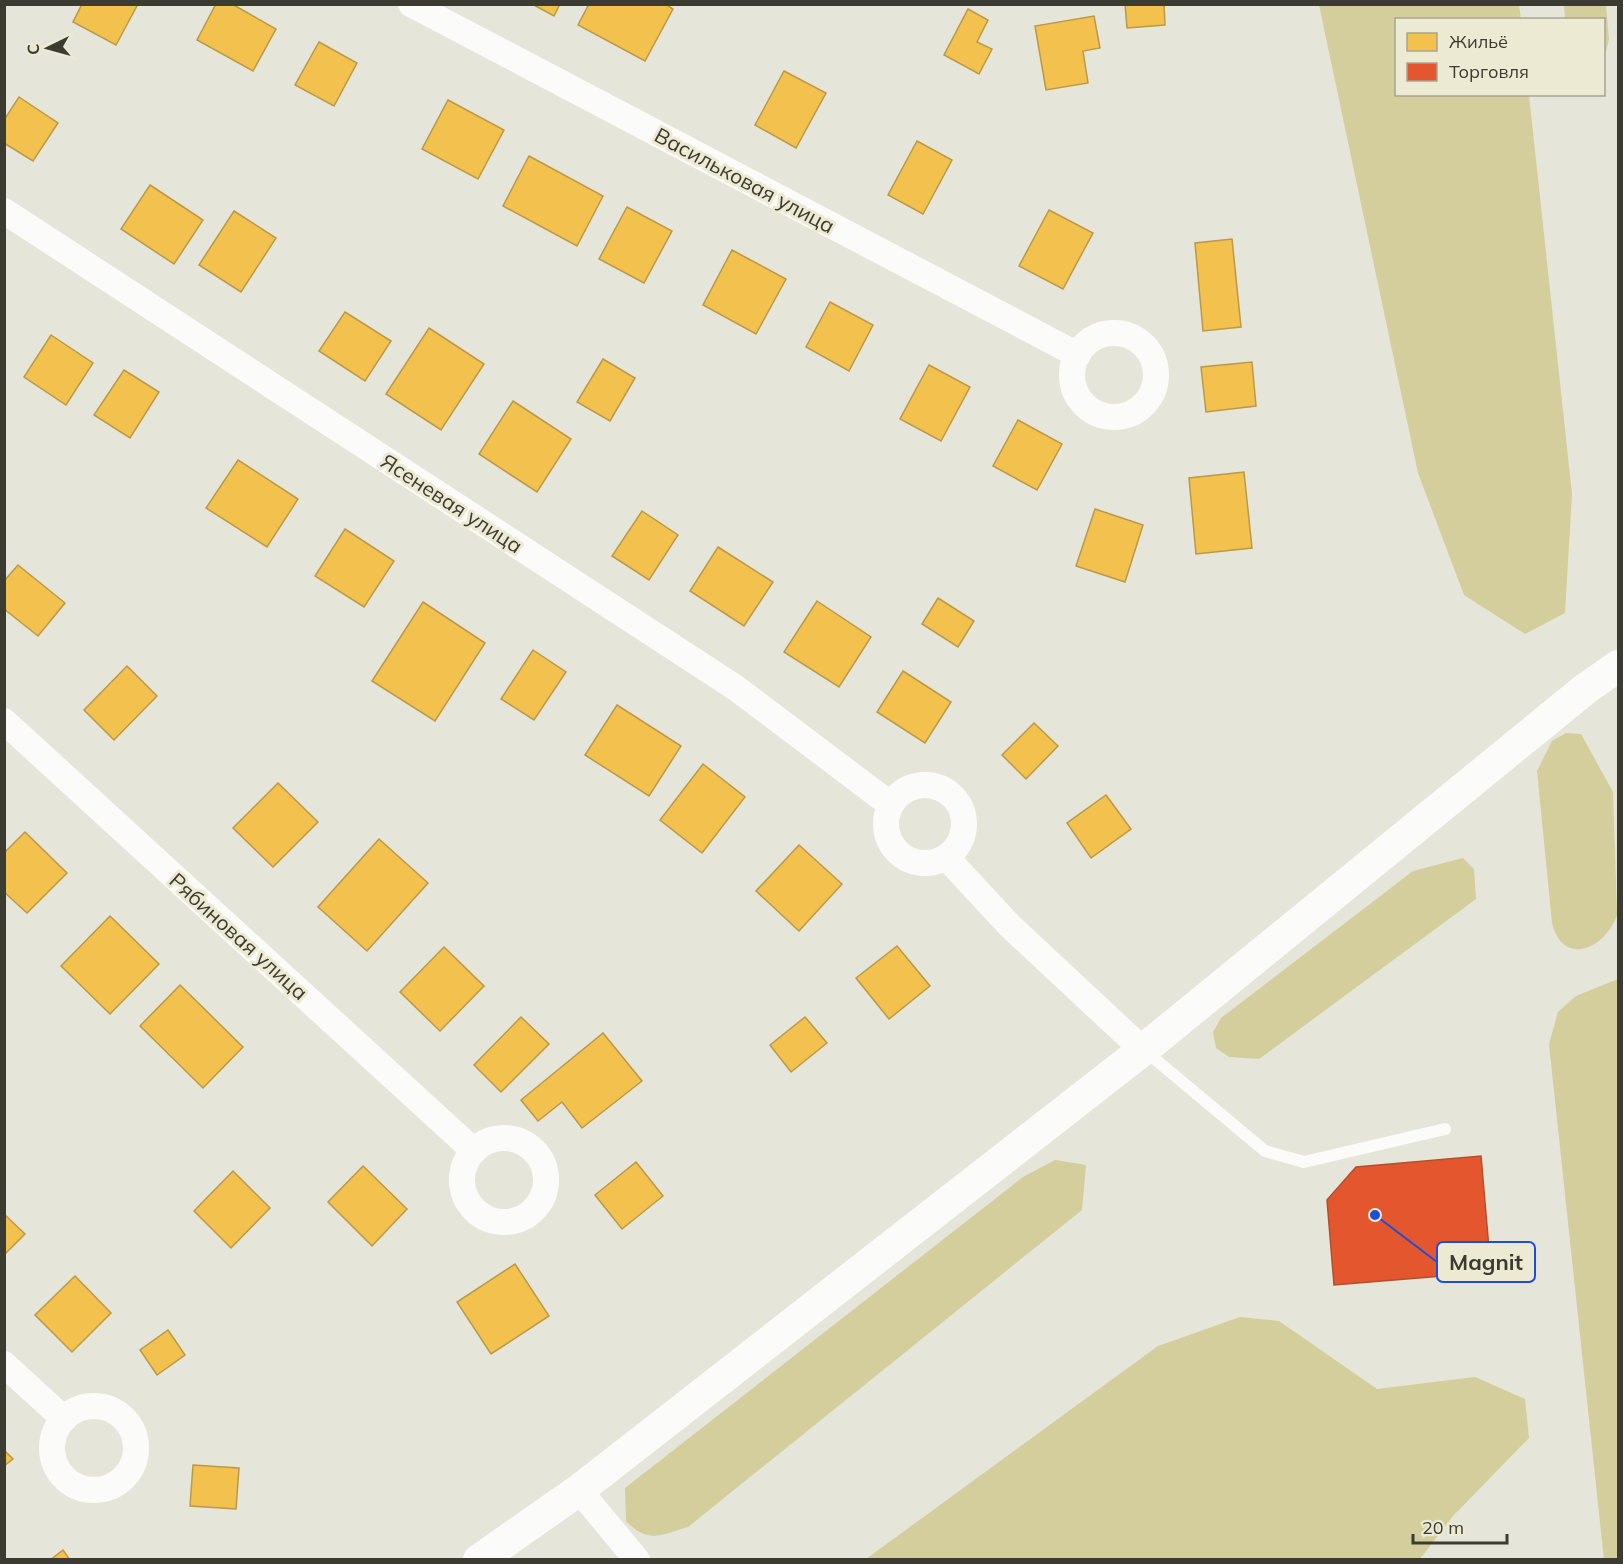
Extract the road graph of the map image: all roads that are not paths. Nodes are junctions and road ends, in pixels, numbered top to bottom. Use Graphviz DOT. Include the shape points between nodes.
graph roads {
  1 [pos="411,4"];
  2 [pos="4,211"];
  3 [pos="1078,355"];
  4 [pos="1618,666"];
  5 [pos="4,721"];
  6 [pos="891,805"];
  7 [pos="946,857"];
  8 [pos="1143,1050"];
  9 [pos="1445,1129"];
  10 [pos="474,1150"];
  11 [pos="4,1364"];
  12 [pos="64,1419"];
  13 [pos="579,1490"];
  14 [pos="479,1560"];
  15 [pos="637,1560"];
  1 -- 3 [label="street, Васильковая улица"];
  2 -- 6 [label="street, Ясеневая улица" via="736,688"];
  4 -- 8 [label="street"];
  5 -- 10 [label="street, Рябиновая улица"];
  6 -- 7 [label="street" via="886,830 898,853 921,863"];
  6 -- 7 [label="street" via="910,788 922,785 952,796 962,812 964,825 956,849"];
  7 -- 8 [label="street" via="1009,925"];
  8 -- 9 [label="lane" via="1265,1151 1304,1162"];
  8 -- 13 [label="street"];
  11 -- 12 [label="street"];
  13 -- 14 [label="street"];
  13 -- 15 [label="street"];
}
